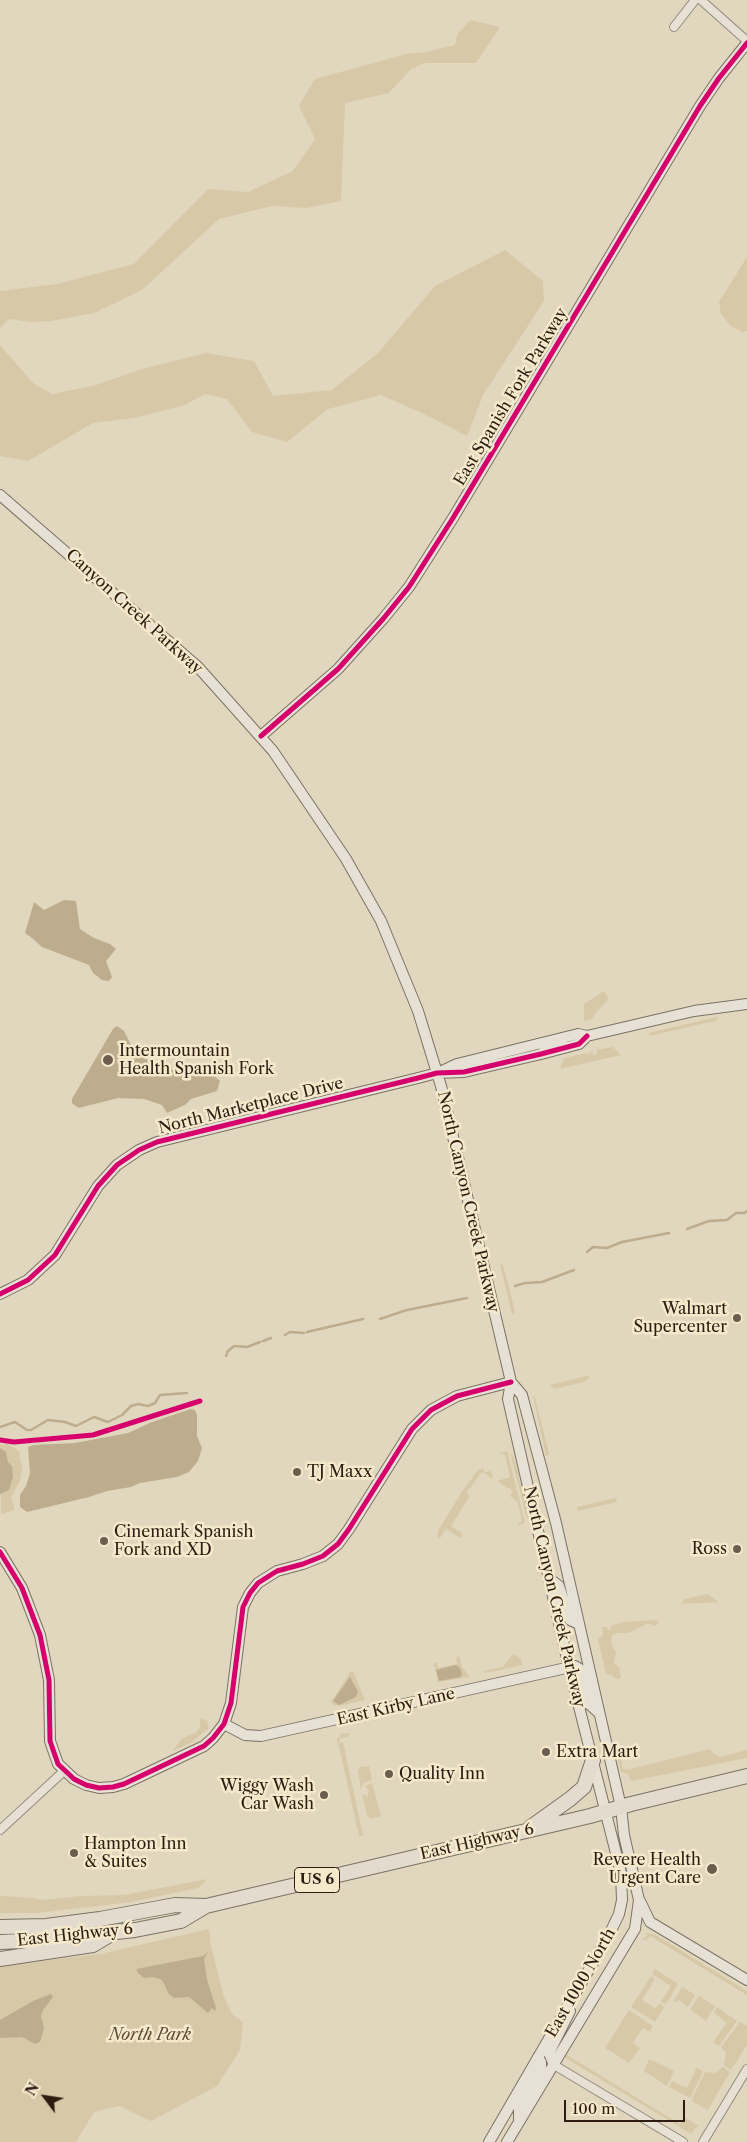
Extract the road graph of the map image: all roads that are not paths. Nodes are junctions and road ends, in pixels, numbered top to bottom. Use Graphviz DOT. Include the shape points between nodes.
graph roads {
  1 [pos="695,0"];
  2 [pos="701,0"];
  3 [pos="674,27"];
  4 [pos="747,42"];
  5 [pos="0,495"];
  6 [pos="261,736"];
  7 [pos="747,1004"];
  8 [pos="587,1036"];
  9 [pos="437,1073"];
  10 [pos="0,1294"];
  11 [pos="512,1382"];
  12 [pos="0,1552"];
  13 [pos="550,1579"];
  14 [pos="580,1624"];
  15 [pos="569,1667"];
  16 [pos="599,1713"];
  17 [pos="224,1724"];
  18 [pos="593,1760"];
  19 [pos="64,1771"];
  20 [pos="747,1776"];
  21 [pos="621,1807"];
  22 [pos="604,1812"];
  23 [pos="0,1830"];
  24 [pos="526,1830"];
  25 [pos="639,1900"];
  26 [pos="206,1906"];
  27 [pos="650,1922"];
  28 [pos="2,1927"];
  29 [pos="635,1929"];
  30 [pos="113,1933"];
  31 [pos="0,1942"];
  32 [pos="0,1959"];
  33 [pos="747,1980"];
  34 [pos="572,1998"];
  35 [pos="538,2057"];
  36 [pos="554,2065"];
  37 [pos="747,2069"];
  38 [pos="519,2121"];
  39 [pos="489,2142"];
  40 [pos="506,2142"];
  41 [pos="683,2142"];
  42 [pos="703,2142"];
  1 -- 3 [label="street"];
  2 -- 4 [label="street"];
  4 -- 6 [label="street, East Spanish Fork Parkway" via="700,106 453,518 408,587 338,670"];
  5 -- 6 [label="street, Canyon Creek Parkway" via="184,654"];
  6 -- 9 [label="street, North Canyon Creek Parkway" via="346,859 381,921 418,1011"];
  7 -- 8 [label="street, North Marketplace Drive" via="694,1011"];
  8 -- 9 [label="street, North Marketplace Drive" via="578,1034 534,1044 457,1064"];
  8 -- 9 [label="street, North Marketplace Drive" via="579,1044 541,1054 464,1072"];
  9 -- 10 [label="street, North Marketplace Drive" via="184,1135 139,1150 105,1176 63,1244 41,1270"];
  9 -- 11 [label="street, North Canyon Creek Parkway"];
  11 -- 13 [label="street, North Canyon Creek Parkway" via="508,1399"];
  11 -- 14 [label="street, North Canyon Creek Parkway" via="522,1395"];
  11 -- 17 [label="street" via="457,1396 431,1410 412,1429 338,1544 323,1556 277,1571 258,1584 243,1607 232,1703"];
  12 -- 19 [label="street" via="22,1588 40,1634 49,1680 50,1741"];
  13 -- 14 [label="street" via="559,1586 570,1620"];
  13 -- 15 [label="street, North Canyon Creek Parkway"];
  14 -- 16 [label="street, North Canyon Creek Parkway"];
  15 -- 16 [label="street" via="580,1669 589,1704"];
  15 -- 17 [label="street, East Kirby Lane" via="261,1736 245,1735"];
  15 -- 18 [label="street, North Canyon Creek Parkway"];
  16 -- 21 [label="street, North Canyon Creek Parkway"];
  17 -- 19 [label="street" via="208,1743 192,1754 124,1784 106,1788 86,1785"];
  18 -- 22 [label="street, North Canyon Creek Parkway"];
  18 -- 24 [label="highway" via="584,1786"];
  19 -- 23 [label="street"];
  20 -- 21 [label="highway, East Highway 6 / US 6"];
  21 -- 22 [label="highway, East Highway 6 / US 6"];
  21 -- 25 [label="street, East 1000 North"];
  22 -- 24 [label="highway, East Highway 6 / US 6"];
  22 -- 34 [label="street, East 1000 North" via="621,1873 621,1906 609,1935"];
  24 -- 26 [label="highway, East Highway 6 / US 6"];
  25 -- 27 [label="street"];
  25 -- 29 [label="street, East 1000 North"];
  26 -- 28 [label="highway, East Highway 6 / US 6" via="175,1905 46,1926"];
  26 -- 30 [label="highway, East Highway 6 / US 6" via="181,1921"];
  27 -- 29 [label="street, East 1000 North"];
  27 -- 33 [label="street"];
  29 -- 36 [label="street, East 1000 North"];
  30 -- 31 [label="highway, East Highway 6"];
  30 -- 32 [label="highway, US 6" via="93,1945"];
  34 -- 35 [label="street, East 1000 North"];
  34 -- 36 [label="street" via="566,2024 549,2053"];
  35 -- 38 [label="street" via="541,2069 519,2107"];
  35 -- 39 [label="street, East 1000 North"];
  36 -- 38 [label="street, East 1000 North"];
  36 -- 41 [label="street"];
  37 -- 42 [label="street"];
  38 -- 40 [label="street, East 1000 North"];
}
